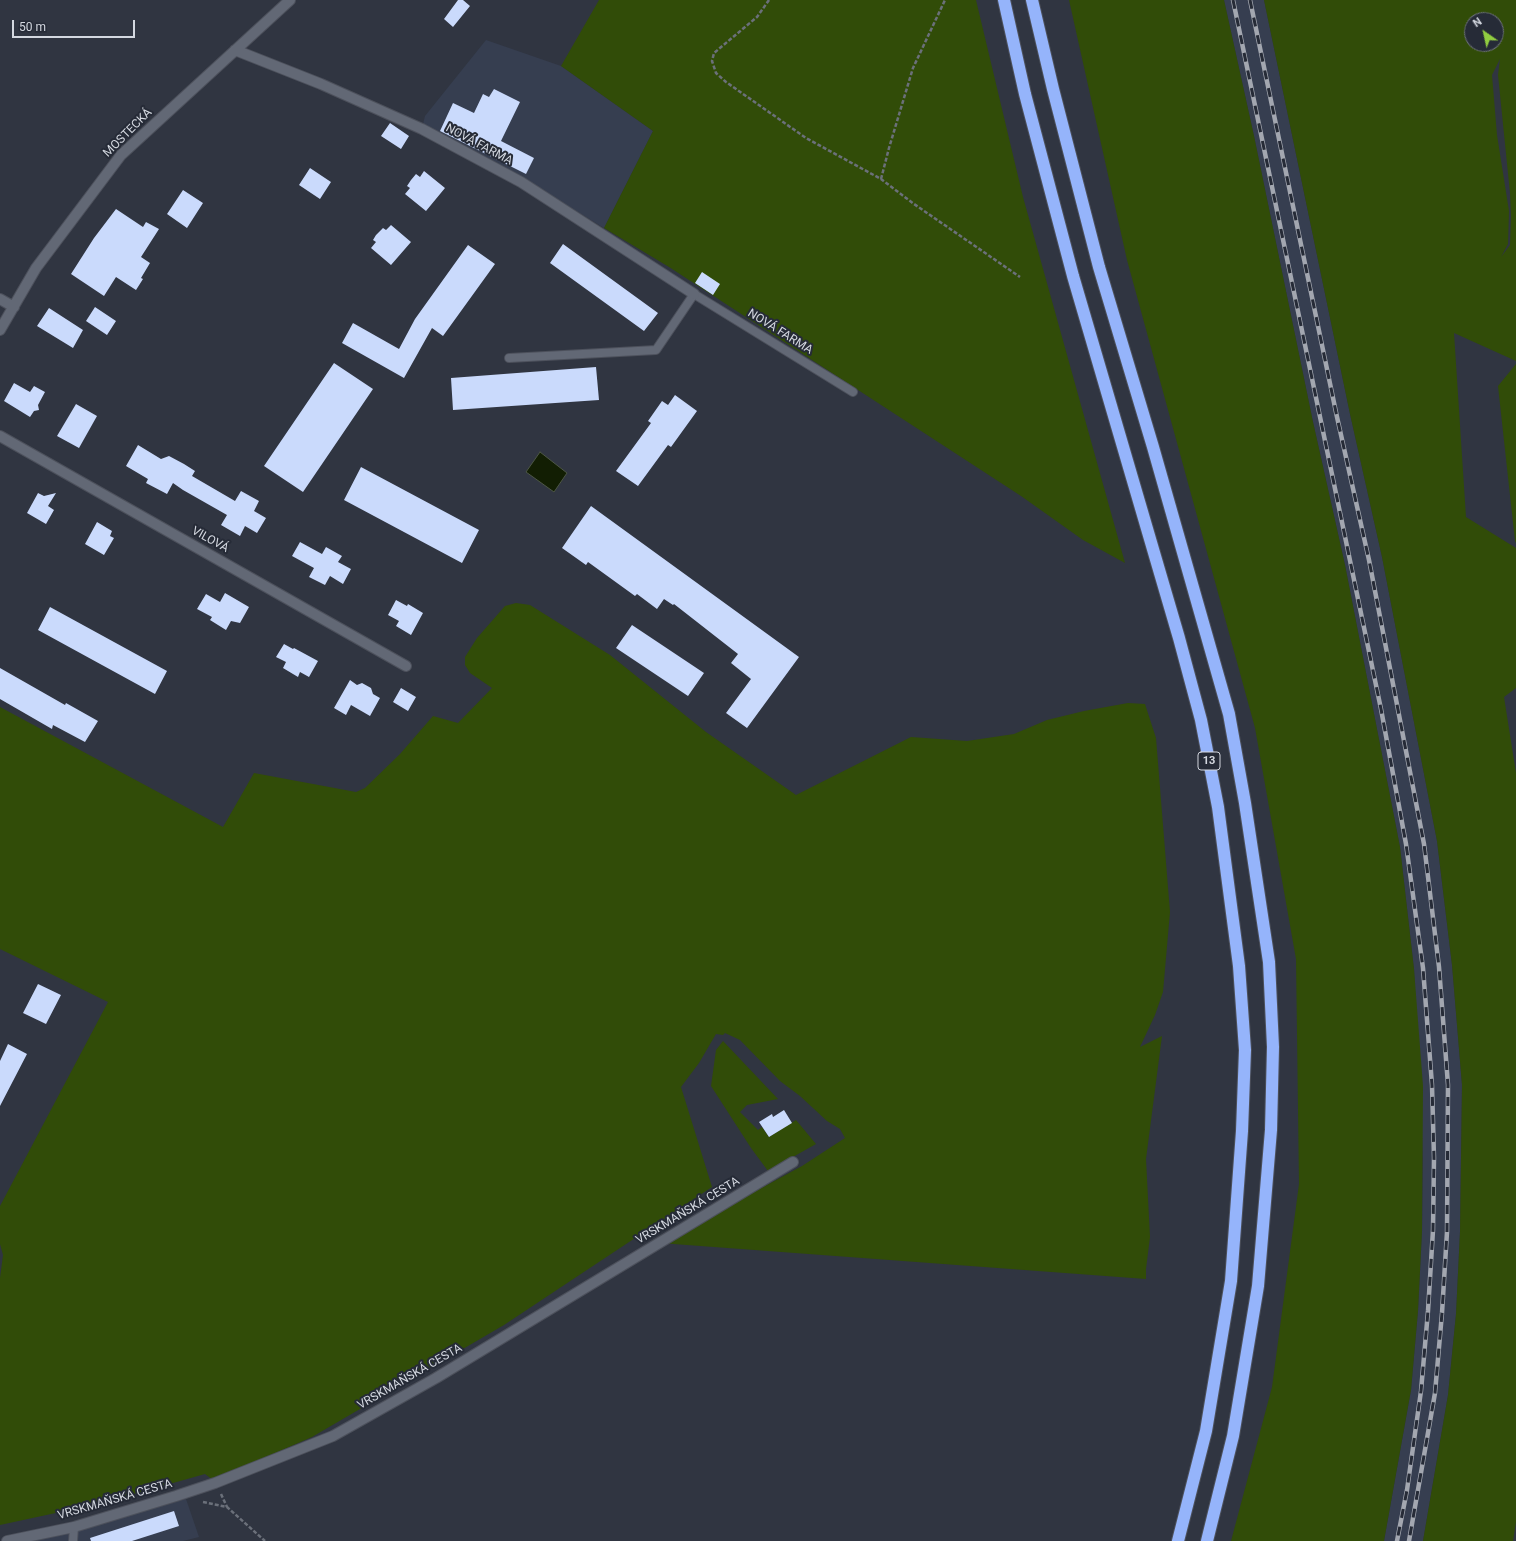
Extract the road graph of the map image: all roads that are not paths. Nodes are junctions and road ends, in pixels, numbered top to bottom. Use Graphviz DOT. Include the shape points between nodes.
graph roads {
  1 [pos="290,0"];
  2 [pos="1004,0"];
  3 [pos="1032,0"];
  4 [pos="235,50"];
  5 [pos="694,294"];
  6 [pos="0,299"];
  7 [pos="14,307"];
  8 [pos="0,330"];
  9 [pos="509,358"];
  10 [pos="853,392"];
  11 [pos="0,436"];
  12 [pos="406,666"];
  13 [pos="794,1162"];
  14 [pos="74,1526"];
  15 [pos="7,1541"];
  16 [pos="73,1541"];
  17 [pos="1178,1541"];
  18 [pos="1207,1541"];
  1 -- 4 [label="street, MOSTECKÁ"];
  2 -- 17 [label="highway, 13" via="1025,94 1072,276 1201,720 1218,807 1239,966 1245,1050 1231,1281 1206,1431"];
  3 -- 18 [label="highway, 13" via="1099,267 1229,714 1269,962 1273,1047 1271,1130 1258,1286 1233,1436"];
  4 -- 5 [label="street, NOVÁ FARMA" via="321,84 422,129 521,182"];
  4 -- 7 [label="street, MOSTECKÁ" via="121,155 36,268"];
  5 -- 9 [label="lane" via="656,350"];
  5 -- 10 [label="lane, NOVÁ FARMA"];
  6 -- 7 [label="street"];
  7 -- 8 [label="street, MOSTECKÁ"];
  11 -- 12 [label="street, VILOVÁ"];
  13 -- 14 [label="street, VRSKMAŇSKÁ CESTA" via="436,1378 333,1436 215,1483"];
  14 -- 15 [label="street, VRSKMAŇSKÁ CESTA"];
  14 -- 16 [label="lane"];
}
